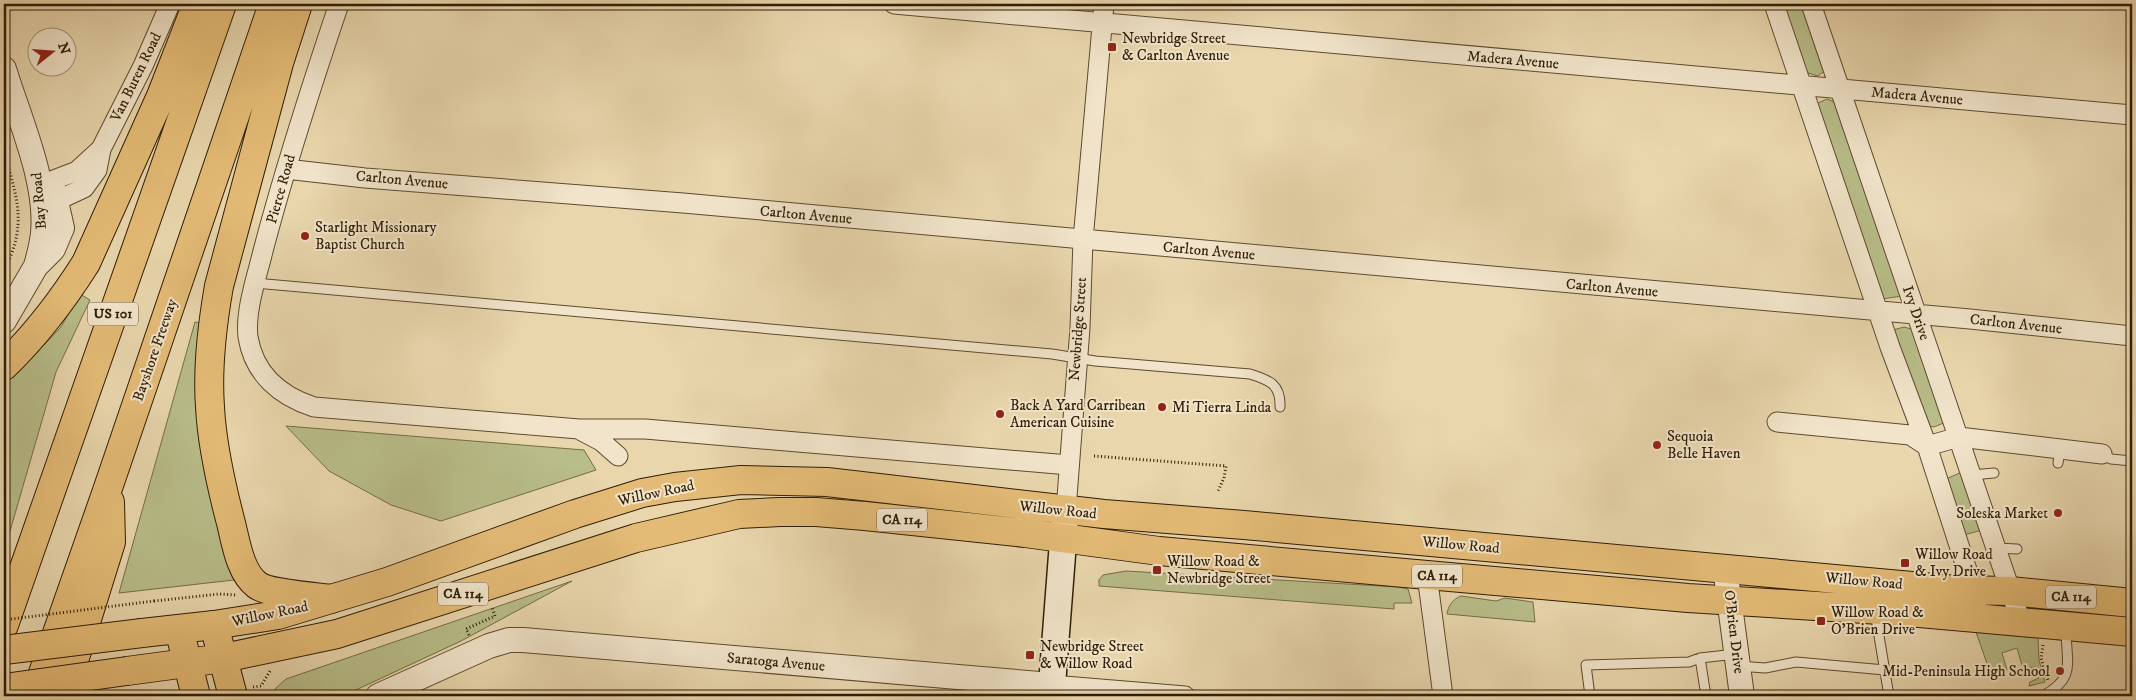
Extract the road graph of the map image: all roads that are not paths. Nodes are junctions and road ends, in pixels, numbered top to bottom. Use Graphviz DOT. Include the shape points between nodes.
graph roads {
  1 [pos="170,4"];
  2 [pos="197,4"];
  3 [pos="222,4"];
  4 [pos="273,4"];
  5 [pos="298,4"];
  6 [pos="339,4"];
  7 [pos="894,4"];
  8 [pos="1104,4"];
  9 [pos="1774,4"];
  10 [pos="1810,4"];
  11 [pos="1102,23"];
  12 [pos="4,69"];
  13 [pos="1802,86"];
  14 [pos="1841,90"];
  15 [pos="2132,115"];
  16 [pos="286,169"];
  17 [pos="47,182"];
  18 [pos="1083,240"];
  19 [pos="36,266"];
  20 [pos="255,283"];
  21 [pos="1878,312"];
  22 [pos="1917,316"];
  23 [pos="4,321"];
  24 [pos="2132,336"];
  25 [pos="1078,358"];
  26 [pos="4,366"];
  27 [pos="1280,407"];
  28 [pos="1777,422"];
  29 [pos="579,429"];
  30 [pos="1959,437"];
  31 [pos="1927,446"];
  32 [pos="2102,454"];
  33 [pos="618,456"];
  34 [pos="2132,461"];
  35 [pos="1069,465"];
  36 [pos="1994,473"];
  37 [pos="1972,474"];
  38 [pos="109,485"];
  39 [pos="1066,510"];
  40 [pos="1064,539"];
  41 [pos="1996,548"];
  42 [pos="2017,549"];
  43 [pos="1725,568"];
  44 [pos="1427,575"];
  45 [pos="1973,591"];
  46 [pos="2010,591"];
  47 [pos="331,599"];
  48 [pos="1730,600"];
  49 [pos="2132,602"];
  50 [pos="1875,609"];
  51 [pos="1982,620"];
  52 [pos="4,625"];
  53 [pos="214,625"];
  54 [pos="179,629"];
  55 [pos="2043,629"];
  56 [pos="2132,632"];
  57 [pos="4,650"];
  58 [pos="224,658"];
  59 [pos="1700,658"];
  60 [pos="1737,660"];
  61 [pos="187,663"];
  62 [pos="1885,670"];
  63 [pos="4,688"];
  64 [pos="1050,693"];
  65 [pos="35,696"];
  66 [pos="63,696"];
  67 [pos="196,696"];
  68 [pos="233,696"];
  69 [pos="378,696"];
  70 [pos="1185,696"];
  71 [pos="1443,696"];
  72 [pos="1590,696"];
  73 [pos="1706,696"];
  74 [pos="1742,696"];
  75 [pos="1890,696"];
  76 [pos="2043,696"];
  1 -- 17 [label="street, Van Buren Road" via="144,66 101,149 97,170 84,188"];
  2 -- 26 [label="main road" via="154,114 86,264 37,332"];
  3 -- 52 [label="main road, US 101"];
  4 -- 38 [label="main road, Bayshore Freeway"];
  5 -- 47 [label="main road" via="219,286 213,319 210,408 218,470 248,577 259,587"];
  6 -- 16 [label="street, Pierce Road"];
  7 -- 11 [label="street, Madera Avenue"];
  8 -- 11 [label="street, Newbridge Street"];
  9 -- 13 [label="street"];
  10 -- 14 [label="street, Ivy Drive"];
  11 -- 13 [label="street, Madera Avenue"];
  11 -- 18 [label="street, Newbridge Street"];
  12 -- 17 [label="street, Bay Road"];
  13 -- 14 [label="street, Madera Avenue"];
  13 -- 21 [label="street"];
  14 -- 15 [label="street, Madera Avenue"];
  14 -- 22 [label="street, Ivy Drive"];
  16 -- 18 [label="street, Carlton Avenue"];
  16 -- 20 [label="street, Pierce Road"];
  17 -- 19 [label="street, Bay Road"];
  17 -- 19 [label="street, Bay Road" via="62,228 53,249"];
  18 -- 21 [label="street, Carlton Avenue"];
  18 -- 25 [label="street, Newbridge Street"];
  19 -- 23 [label="street, Bay Road"];
  20 -- 25 [label="lane"];
  20 -- 29 [label="street, Pierce Road" via="248,335 256,363 274,387 288,397 314,407"];
  21 -- 22 [label="street, Carlton Avenue"];
  21 -- 31 [label="street"];
  22 -- 24 [label="street, Carlton Avenue"];
  22 -- 30 [label="street, Ivy Drive"];
  25 -- 27 [label="lane" via="1250,374 1266,379 1276,388"];
  25 -- 35 [label="street, Newbridge Street"];
  28 -- 31 [label="street" via="1910,435"];
  29 -- 33 [label="street"];
  29 -- 35 [label="street" via="645,429"];
  30 -- 31 [label="street"];
  30 -- 32 [label="street" via="2059,456"];
  30 -- 37 [label="street, Ivy Drive"];
  31 -- 45 [label="street"];
  32 -- 34 [label="lane" via="2111,459"];
  35 -- 39 [label="street, Newbridge Street"];
  36 -- 37 [label="lane"];
  37 -- 41 [label="street, Ivy Drive"];
  38 -- 65 [label="main road, Bayshore Freeway"];
  38 -- 66 [label="main road" via="111,542"];
  39 -- 40 [label="main road, Newbridge Street"];
  39 -- 43 [label="main road, Willow Road / CA 114"];
  39 -- 47 [label="main road, Willow Road / CA 114" via="827,482 768,480 702,484 642,493 606,504"];
  40 -- 44 [label="main road, Willow Road / CA 114" via="1158,551"];
  40 -- 58 [label="main road, Willow Road / CA 114" via="816,512 740,514 604,548 354,630"];
  40 -- 64 [label="main road, Newbridge Street"];
  41 -- 42 [label="lane"];
  41 -- 46 [label="street, Ivy Drive"];
  43 -- 45 [label="main road, Willow Road / CA 114"];
  43 -- 48 [label="street, O'Brien Drive"];
  44 -- 48 [label="main road, Willow Road / CA 114"];
  44 -- 71 [label="street"];
  45 -- 46 [label="main road, Willow Road / CA 114"];
  45 -- 51 [label="street"];
  46 -- 49 [label="main road, Willow Road / CA 114"];
  46 -- 55 [label="street, Ivy Drive"];
  47 -- 53 [label="main road, Willow Road / CA 114" via="278,615"];
  48 -- 50 [label="main road, Willow Road / CA 114"];
  48 -- 60 [label="street, O'Brien Drive"];
  50 -- 51 [label="main road, Willow Road / CA 114"];
  50 -- 62 [label="lane"];
  51 -- 55 [label="main road, Willow Road / CA 114"];
  53 -- 54 [label="main road, Willow Road / CA 114"];
  53 -- 58 [label="main road"];
  54 -- 57 [label="main road, Willow Road / CA 114, bridge"];
  54 -- 61 [label="main road"];
  55 -- 56 [label="main road, Willow Road / CA 114"];
  55 -- 76 [label="lane" via="2069,663 2063,682"];
  58 -- 61 [label="main road, Willow Road / CA 114"];
  58 -- 68 [label="main road"];
  59 -- 60 [label="lane"];
  59 -- 72 [label="lane" via="1689,662 1586,666"];
  59 -- 73 [label="lane"];
  60 -- 62 [label="lane" via="1765,668 1796,662"];
  60 -- 74 [label="street, O'Brien Drive"];
  61 -- 63 [label="main road, Willow Road / CA 114, bridge"];
  61 -- 67 [label="main road"];
  62 -- 75 [label="lane"];
  64 -- 69 [label="street, Saratoga Avenue" via="509,640"];
  64 -- 70 [label="street, Saratoga Avenue"];
}
